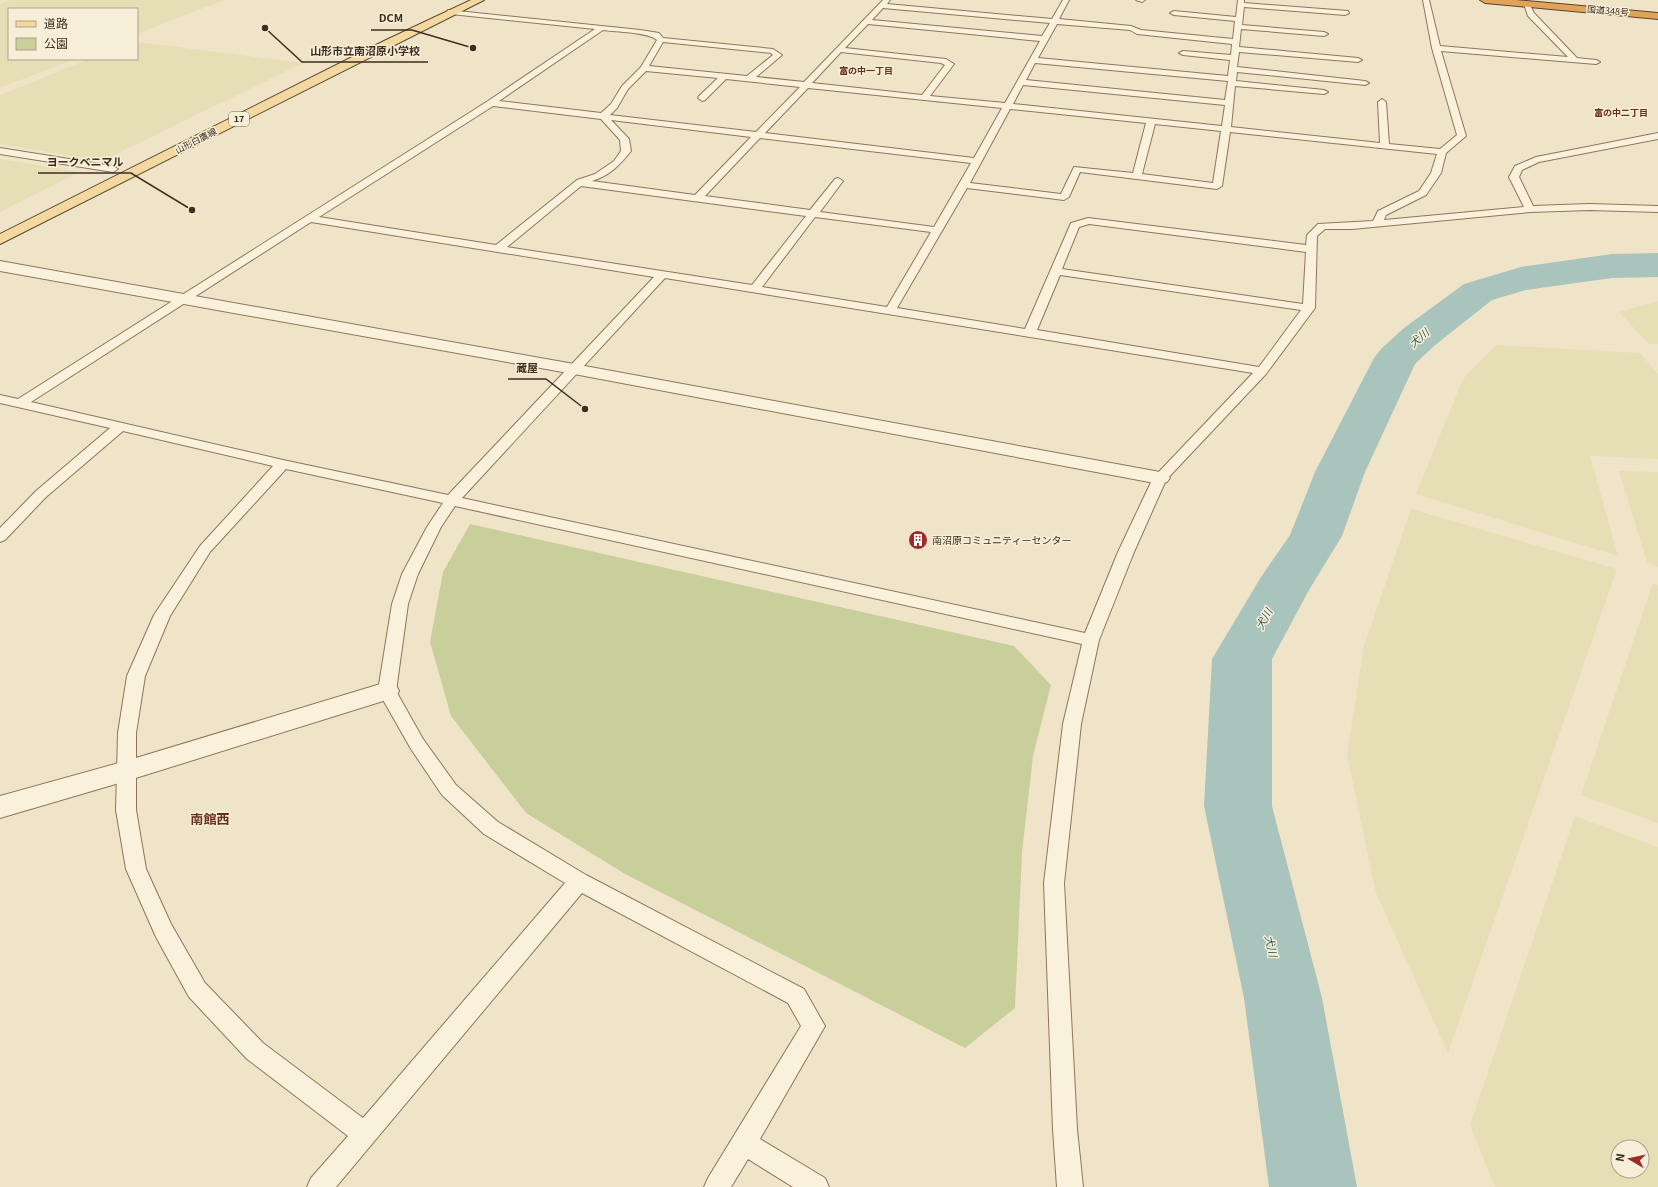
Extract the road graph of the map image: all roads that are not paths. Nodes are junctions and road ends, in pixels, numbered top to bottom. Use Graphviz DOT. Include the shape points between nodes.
graph roads {
  1 [pos="459,0"];
  2 [pos="479,0"];
  3 [pos="1059,0"];
  4 [pos="1066,0"];
  5 [pos="1139,0"];
  6 [pos="1142,0"];
  7 [pos="1426,0"];
  8 [pos="1485,0"];
  9 [pos="1241,2"];
  10 [pos="1525,2"];
  11 [pos="884,3"];
  12 [pos="451,12"];
  13 [pos="1658,12"];
  14 [pos="1174,13"];
  15 [pos="1345,13"];
  16 [pos="1658,16"];
  17 [pos="1054,21"];
  18 [pos="866,22"];
  19 [pos="1239,23"];
  20 [pos="602,28"];
  21 [pos="1324,34"];
  22 [pos="1045,39"];
  23 [pos="661,40"];
  24 [pos="1436,48"];
  25 [pos="1236,49"];
  26 [pos="840,50"];
  27 [pos="1183,53"];
  28 [pos="1033,60"];
  29 [pos="1358,60"];
  30 [pos="1575,60"];
  31 [pos="1596,62"];
  32 [pos="644,68"];
  33 [pos="725,76"];
  34 [pos="1232,77"];
  35 [pos="750,78"];
  36 [pos="1021,82"];
  37 [pos="1365,82"];
  38 [pos="806,85"];
  39 [pos="1324,92"];
  40 [pos="702,98"];
  41 [pos="924,98"];
  42 [pos="1382,102"];
  43 [pos="491,103"];
  44 [pos="1229,103"];
  45 [pos="1007,107"];
  46 [pos="603,116"];
  47 [pos="1151,122"];
  48 [pos="192,130"];
  49 [pos="1226,130"];
  50 [pos="759,135"];
  51 [pos="1656,139"];
  52 [pos="1385,146"];
  53 [pos="0,151"];
  54 [pos="1442,152"];
  55 [pos="978,161"];
  56 [pos="116,167"];
  57 [pos="1137,176"];
  58 [pos="92,180"];
  59 [pos="838,181"];
  60 [pos="580,182"];
  61 [pos="964,185"];
  62 [pos="697,198"];
  63 [pos="1530,209"];
  64 [pos="1658,209"];
  65 [pos="813,214"];
  66 [pos="311,219"];
  67 [pos="1376,223"];
  68 [pos="936,230"];
  69 [pos="0,240"];
  70 [pos="498,249"];
  71 [pos="1311,249"];
  72 [pos="0,266"];
  73 [pos="1056,271"];
  74 [pos="661,276"];
  75 [pos="754,290"];
  76 [pos="184,299"];
  77 [pos="1309,308"];
  78 [pos="890,311"];
  79 [pos="1030,332"];
  80 [pos="574,369"];
  81 [pos="1262,371"];
  82 [pos="0,399"];
  83 [pos="19,404"];
  84 [pos="120,427"];
  85 [pos="283,464"];
  86 [pos="1160,478"];
  87 [pos="452,500"];
  88 [pos="0,537"];
  89 [pos="1091,640"];
  90 [pos="387,692"];
  91 [pos="126,771"];
  92 [pos="0,807"];
  93 [pos="579,881"];
  94 [pos="365,1134"];
  95 [pos="744,1143"];
  96 [pos="320,1187"];
  97 [pos="718,1187"];
  98 [pos="816,1187"];
  99 [pos="1070,1187"];
  1 -- 48 [label="main road, 山形白鷹線 / 17"];
  2 -- 12 [label="main road, 山形白鷹線 / 17"];
  3 -- 4 [label="lane"];
  4 -- 17 [label="lane"];
  5 -- 6 [label="lane"];
  7 -- 24 [label="lane"];
  8 -- 10 [label="highway, 国道348号"];
  9 -- 15 [label="lane"];
  9 -- 19 [label="lane"];
  10 -- 13 [label="highway, 国道348号"];
  10 -- 16 [label="highway, 国道348号"];
  10 -- 30 [label="lane" via="1532,14"];
  11 -- 17 [label="lane"];
  11 -- 18 [label="lane"];
  12 -- 20 [label="lane"];
  12 -- 69 [label="main road, 山形白鷹線 / 17"];
  14 -- 19 [label="lane"];
  17 -- 22 [label="lane"];
  17 -- 25 [label="lane" via="1131,28 1137,32"];
  18 -- 22 [label="lane"];
  18 -- 26 [label="lane"];
  19 -- 21 [label="lane"];
  19 -- 25 [label="lane"];
  20 -- 23 [label="lane" via="656,35"];
  20 -- 43 [label="lane"];
  22 -- 28 [label="lane"];
  23 -- 32 [label="lane"];
  23 -- 35 [label="lane" via="773,51 778,55"];
  24 -- 30 [label="lane"];
  24 -- 54 [label="lane" via="1462,136"];
  25 -- 27 [label="lane"];
  25 -- 29 [label="lane"];
  25 -- 34 [label="lane"];
  26 -- 38 [label="lane"];
  26 -- 41 [label="lane" via="943,61 950,64"];
  28 -- 34 [label="lane"];
  28 -- 36 [label="lane"];
  30 -- 31 [label="lane"];
  32 -- 33 [label="lane"];
  32 -- 46 [label="lane"];
  33 -- 35 [label="lane"];
  33 -- 40 [label="lane"];
  34 -- 37 [label="lane"];
  34 -- 39 [label="lane"];
  34 -- 44 [label="lane"];
  35 -- 38 [label="lane"];
  36 -- 44 [label="lane"];
  36 -- 45 [label="lane"];
  38 -- 41 [label="lane"];
  38 -- 50 [label="lane"];
  41 -- 45 [label="lane"];
  42 -- 52 [label="lane"];
  43 -- 46 [label="lane"];
  43 -- 66 [label="lane"];
  44 -- 49 [label="lane"];
  45 -- 47 [label="lane"];
  45 -- 55 [label="lane"];
  46 -- 50 [label="lane"];
  46 -- 60 [label="lane" via="624,139 626,151 617,162 598,176"];
  47 -- 49 [label="lane"];
  47 -- 57 [label="lane"];
  49 -- 52 [label="lane"];
  49 -- 57 [label="lane" via="1217,186"];
  50 -- 55 [label="lane"];
  50 -- 62 [label="lane"];
  51 -- 63 [label="lane" via="1536,160 1518,168 1514,177"];
  52 -- 54 [label="lane"];
  53 -- 56 [label="lane"];
  54 -- 67 [label="lane" via="1436,173 1423,193 1382,213"];
  55 -- 61 [label="lane"];
  56 -- 58 [label="main road"];
  57 -- 61 [label="lane" via="1077,169 1064,197"];
  59 -- 65 [label="lane"];
  60 -- 62 [label="lane"];
  60 -- 70 [label="lane"];
  61 -- 68 [label="lane"];
  62 -- 65 [label="lane"];
  63 -- 64 [label="lane"];
  63 -- 67 [label="lane"];
  65 -- 68 [label="lane"];
  65 -- 75 [label="lane"];
  66 -- 70 [label="lane"];
  66 -- 76 [label="lane"];
  67 -- 71 [label="lane" via="1322,226 1312,234"];
  68 -- 78 [label="lane"];
  70 -- 74 [label="lane"];
  71 -- 73 [label="lane" via="1088,221 1075,225"];
  71 -- 77 [label="lane"];
  72 -- 76 [label="street"];
  73 -- 77 [label="lane"];
  73 -- 79 [label="lane"];
  74 -- 75 [label="lane"];
  74 -- 80 [label="lane"];
  75 -- 78 [label="lane"];
  76 -- 80 [label="street"];
  76 -- 83 [label="lane"];
  77 -- 81 [label="lane"];
  78 -- 79 [label="lane"];
  79 -- 81 [label="lane"];
  80 -- 86 [label="street"];
  80 -- 87 [label="lane"];
  81 -- 86 [label="lane"];
  82 -- 83 [label="lane"];
  83 -- 84 [label="lane"];
  84 -- 85 [label="lane"];
  84 -- 88 [label="lane" via="41,494"];
  85 -- 87 [label="lane"];
  85 -- 91 [label="lane" via="205,549 162,615 136,676 127,733"];
  86 -- 89 [label="lane" via="1126,552"];
  87 -- 89 [label="lane"];
  87 -- 90 [label="lane" via="410,574 400,604"];
  89 -- 99 [label="lane" via="1072,724 1054,883"];
  90 -- 91 [label="street"];
  90 -- 93 [label="lane" via="417,744 449,790 491,828"];
  91 -- 92 [label="street"];
  91 -- 94 [label="lane" via="126,810 136,868 163,930 197,990 255,1051"];
  93 -- 94 [label="lane"];
  93 -- 95 [label="lane" via="796,996 814,1026"];
  94 -- 96 [label="lane"];
  95 -- 97 [label="lane"];
  95 -- 98 [label="lane"];
}
